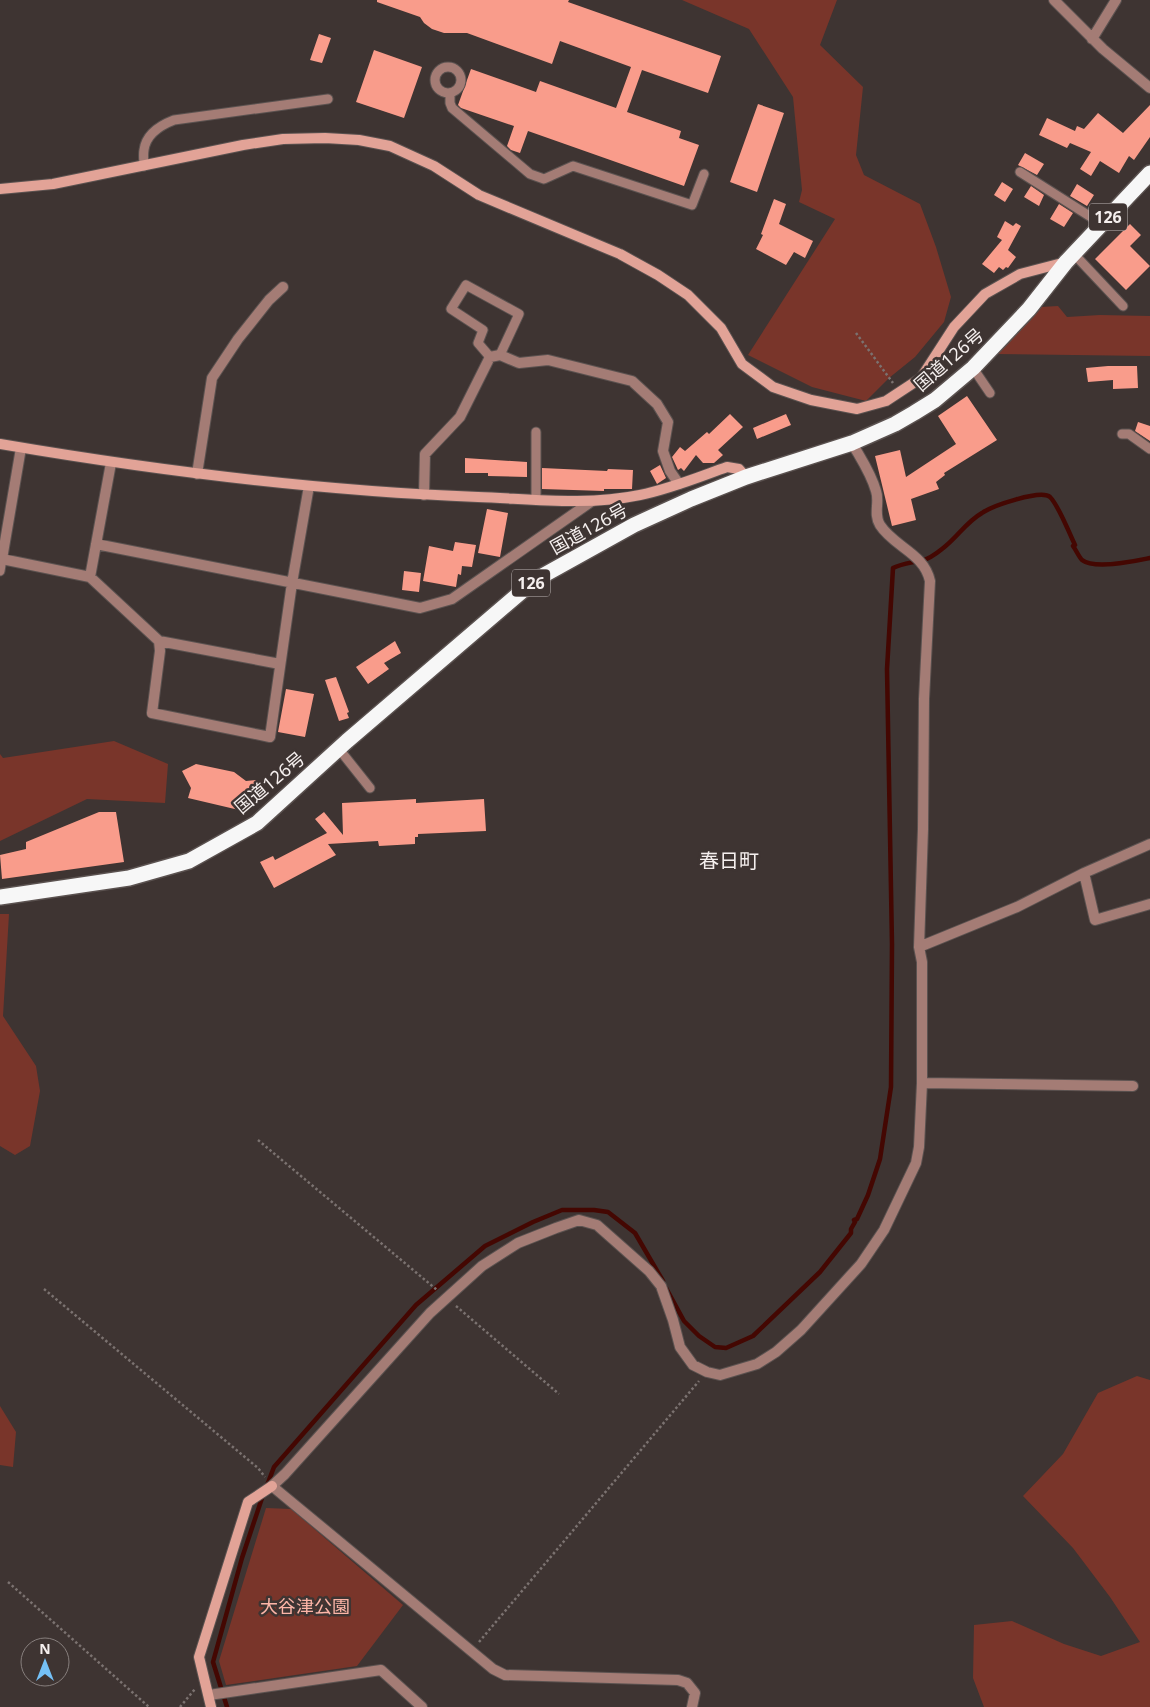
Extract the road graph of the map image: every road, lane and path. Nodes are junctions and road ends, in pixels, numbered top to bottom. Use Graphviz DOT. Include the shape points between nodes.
graph roads {
  1 [pos="1054,0"];
  2 [pos="1116,0"];
  3 [pos="1092,39"];
  4 [pos="1150,88"];
  5 [pos="450,93"];
  6 [pos="328,99"];
  7 [pos="144,166"];
  8 [pos="1020,172"];
  9 [pos="1150,173"];
  10 [pos="704,174"];
  11 [pos="0,188"];
  12 [pos="1102,224"];
  13 [pos="1070,258"];
  14 [pos="283,287"];
  15 [pos="1123,306"];
  16 [pos="856,333"];
  17 [pos="495,356"];
  18 [pos="973,368"];
  19 [pos="899,392"];
  20 [pos="990,393"];
  21 [pos="536,432"];
  22 [pos="1122,434"];
  23 [pos="852,443"];
  24 [pos="0,444"];
  25 [pos="21,448"];
  26 [pos="1150,449"];
  27 [pos="111,462"];
  28 [pos="196,474"];
  29 [pos="746,476"];
  30 [pos="679,484"];
  31 [pos="309,486"];
  32 [pos="424,495"];
  33 [pos="536,499"];
  34 [pos="592,501"];
  35 [pos="96,544"];
  36 [pos="2,559"];
  37 [pos="0,571"];
  38 [pos="90,577"];
  39 [pos="292,583"];
  40 [pos="159,641"];
  41 [pos="280,664"];
  42 [pos="339,749"];
  43 [pos="370,788"];
  44 [pos="1150,844"];
  45 [pos="1084,873"];
  46 [pos="0,897"];
  47 [pos="1150,904"];
  48 [pos="920,947"];
  49 [pos="922,1082"];
  50 [pos="1133,1086"];
  51 [pos="258,1140"];
  52 [pos="44,1289"];
  53 [pos="447,1298"];
  54 [pos="707,1372"];
  55 [pos="559,1394"];
  56 [pos="272,1486"];
  57 [pos="8,1582"];
  58 [pos="472,1651"];
  59 [pos="204,1677"];
  60 [pos="218,1694"];
  61 [pos="409,1703"];
  62 [pos="149,1707"];
  63 [pos="180,1707"];
  64 [pos="211,1707"];
  65 [pos="422,1707"];
  66 [pos="692,1707"];
  1 -- 3 [label="street"];
  2 -- 3 [label="street"];
  3 -- 4 [label="street"];
  5 -- 10 [label="lane" via="452,108 530,174 544,179 573,166 692,206"];
  6 -- 7 [label="lane" via="162,124 144,149"];
  7 -- 11 [label="street" via="53,184"];
  7 -- 19 [label="street" via="283,139 359,140 398,148 480,195 620,254 658,274 688,295 721,328 742,364 773,387 811,400 857,409 886,401"];
  8 -- 12 [label="lane"];
  9 -- 12 [label="highway, 国道126号 / 126"];
  12 -- 13 [label="highway, 国道126号 / 126"];
  13 -- 15 [label="lane"];
  13 -- 18 [label="highway, 国道126号 / 126" via="1029,309"];
  13 -- 19 [label="street" via="1020,274 986,294 954,327 921,378"];
  14 -- 28 [label="street" via="238,339 212,378"];
  16 -- 19 [label="path"];
  17 -- 17 [label="lane" via="519,314 466,285 451,309 483,330 478,343"];
  17 -- 30 [label="street" via="520,362 548,360 632,381 657,404 668,422 663,451"];
  17 -- 32 [label="street" via="460,417 426,454"];
  18 -- 20 [label="lane"];
  18 -- 23 [label="highway, 国道126号 / 126" via="935,400 895,424"];
  21 -- 33 [label="lane"];
  22 -- 26 [label="lane" via="1128,434"];
  23 -- 29 [label="highway, 国道126号 / 126"];
  23 -- 48 [label="street" via="870,472 878,494 878,523 888,536 917,557 928,570 930,581 924,699"];
  24 -- 25 [label="street"];
  25 -- 27 [label="street"];
  25 -- 36 [label="street"];
  27 -- 28 [label="street"];
  27 -- 35 [label="street"];
  28 -- 31 [label="street"];
  29 -- 30 [label="street" via="739,469 727,467"];
  29 -- 42 [label="highway, 国道126号 / 126" via="634,525 535,580"];
  30 -- 34 [label="street" via="641,495"];
  31 -- 32 [label="street"];
  31 -- 39 [label="street"];
  32 -- 33 [label="street"];
  33 -- 34 [label="street"];
  34 -- 39 [label="street" via="452,599 420,608"];
  35 -- 38 [label="street"];
  35 -- 39 [label="street"];
  36 -- 37 [label="lane"];
  36 -- 38 [label="street"];
  38 -- 40 [label="street"];
  39 -- 41 [label="street"];
  40 -- 41 [label="street"];
  40 -- 41 [label="street" via="152,713 270,738"];
  42 -- 43 [label="lane"];
  42 -- 46 [label="highway, 国道126号 / 126" via="257,823 190,861 129,878"];
  44 -- 45 [label="street"];
  45 -- 47 [label="street" via="1095,920"];
  45 -- 48 [label="street" via="1017,907"];
  48 -- 49 [label="street"];
  49 -- 50 [label="street"];
  49 -- 54 [label="street" via="916,1163 884,1230 861,1264 801,1330 776,1352 739,1370 720,1375"];
  51 -- 53 [label="path"];
  52 -- 56 [label="path" via="258,1468"];
  53 -- 54 [label="street" via="482,1266 518,1244 579,1220 597,1225 661,1286 680,1347 693,1365"];
  53 -- 55 [label="path"];
  53 -- 56 [label="street"];
  54 -- 58 [label="path"];
  56 -- 58 [label="street"];
  56 -- 59 [label="street" via="248,1502 200,1657"];
  57 -- 62 [label="path"];
  58 -- 66 [label="street" via="506,1675 678,1680 687,1683 695,1693"];
  59 -- 60 [label="street"];
  59 -- 63 [label="path"];
  60 -- 61 [label="street" via="381,1670"];
  60 -- 64 [label="street"];
  61 -- 65 [label="street"];
}
